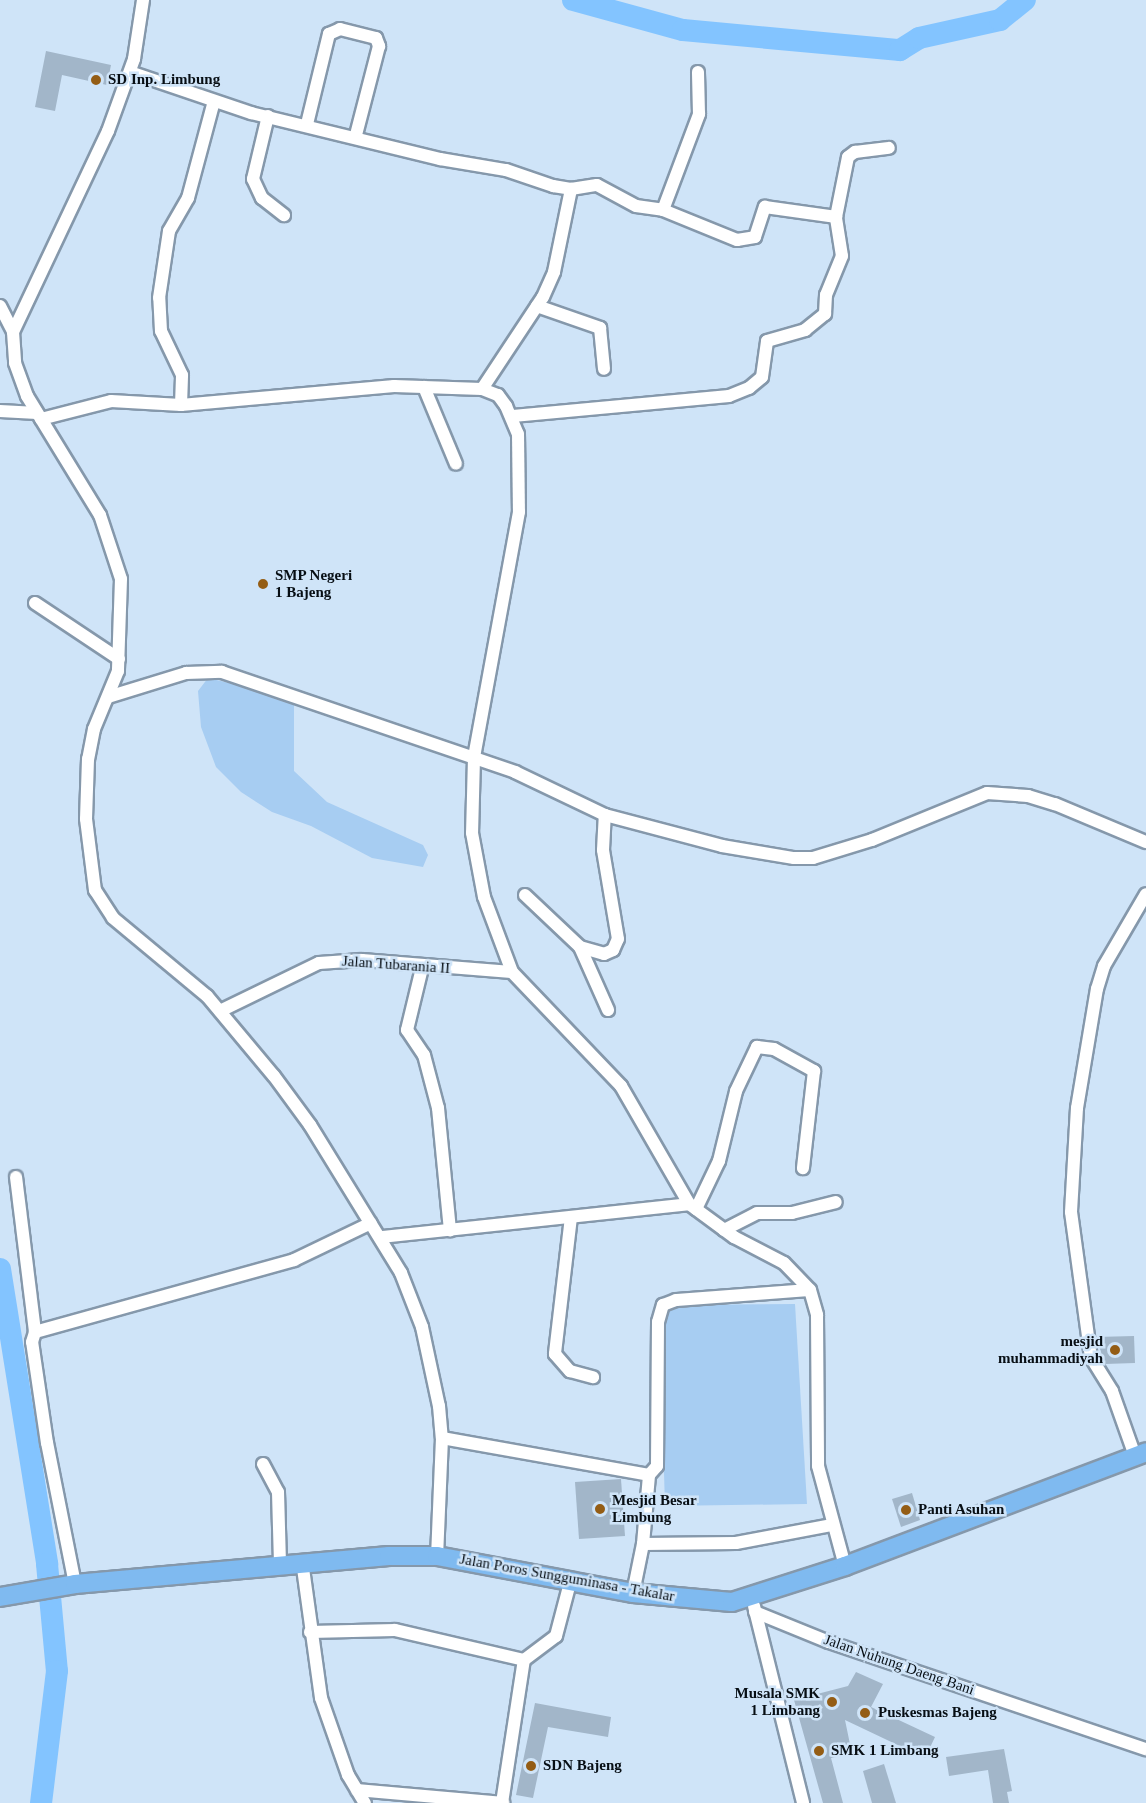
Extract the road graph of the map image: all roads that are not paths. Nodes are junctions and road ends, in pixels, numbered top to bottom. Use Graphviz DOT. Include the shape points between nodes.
graph roads {
  1 [pos="143,0"];
  2 [pos="130,72"];
  3 [pos="698,72"];
  4 [pos="214,101"];
  5 [pos="268,116"];
  6 [pos="307,124"];
  7 [pos="356,135"];
  8 [pos="889,148"];
  9 [pos="570,189"];
  10 [pos="663,210"];
  11 [pos="284,215"];
  12 [pos="836,217"];
  13 [pos="0,306"];
  14 [pos="537,306"];
  15 [pos="13,332"];
  16 [pos="604,369"];
  17 [pos="424,387"];
  18 [pos="482,389"];
  19 [pos="181,405"];
  20 [pos="0,411"];
  21 [pos="39,416"];
  22 [pos="513,416"];
  23 [pos="456,464"];
  24 [pos="35,603"];
  25 [pos="119,659"];
  26 [pos="108,697"];
  27 [pos="474,758"];
  28 [pos="605,815"];
  29 [pos="1146,842"];
  30 [pos="1146,894"];
  31 [pos="525,895"];
  32 [pos="580,948"];
  33 [pos="422,968"];
  34 [pos="512,972"];
  35 [pos="608,1010"];
  36 [pos="220,1011"];
  37 [pos="803,1168"];
  38 [pos="16,1177"];
  39 [pos="836,1202"];
  40 [pos="693,1207"];
  41 [pos="571,1217"];
  42 [pos="371,1223"];
  43 [pos="450,1230"];
  44 [pos="724,1230"];
  45 [pos="382,1237"];
  46 [pos="810,1290"];
  47 [pos="35,1332"];
  48 [pos="593,1377"];
  49 [pos="442,1438"];
  50 [pos="1140,1454"];
  51 [pos="263,1464"];
  52 [pos="649,1474"];
  53 [pos="832,1525"];
  54 [pos="643,1544"];
  55 [pos="437,1556"];
  56 [pos="302,1561"];
  57 [pos="280,1563"];
  58 [pos="845,1566"];
  59 [pos="572,1579"];
  60 [pos="70,1584"];
  61 [pos="633,1593"];
  62 [pos="0,1597"];
  63 [pos="754,1604"];
  64 [pos="310,1632"];
  65 [pos="524,1660"];
  66 [pos="1146,1749"];
  67 [pos="357,1790"];
  68 [pos="365,1803"];
  69 [pos="502,1803"];
  70 [pos="803,1803"];
  1 -- 2 [label="street"];
  2 -- 4 [label="street"];
  2 -- 15 [label="street" via="108,131"];
  3 -- 10 [label="street" via="699,114"];
  4 -- 5 [label="street"];
  4 -- 19 [label="street" via="188,198 169,231 159,298 161,331 182,375"];
  5 -- 6 [label="street"];
  5 -- 11 [label="street" via="253,179 262,198"];
  6 -- 7 [label="street"];
  6 -- 7 [label="street" via="329,34 340,29 376,38 379,46"];
  7 -- 9 [label="street"];
  8 -- 12 [label="street" via="855,152 848,157"];
  9 -- 10 [label="street" via="597,185 636,206"];
  9 -- 14 [label="street" via="554,272"];
  10 -- 12 [label="street" via="745,241 756,237 765,207"];
  12 -- 22 [label="street" via="842,256 826,295 825,314 805,330 767,341 762,377 749,388 729,396"];
  13 -- 15 [label="street"];
  14 -- 16 [label="street" via="600,328"];
  14 -- 18 [label="street"];
  15 -- 21 [label="street" via="18,371"];
  17 -- 18 [label="street"];
  17 -- 19 [label="street"];
  17 -- 23 [label="street"];
  18 -- 22 [label="street" via="498,396"];
  19 -- 21 [label="street" via="111,401"];
  20 -- 21 [label="street"];
  21 -- 25 [label="street" via="100,515 118,563 123,624"];
  22 -- 27 [label="street" via="520,466 519,512"];
  24 -- 25 [label="street"];
  25 -- 26 [label="street"];
  26 -- 27 [label="street" via="186,673 222,672"];
  26 -- 36 [label="street" via="88,759 86,819 95,890 113,918"];
  27 -- 28 [label="street" via="551,787"];
  27 -- 34 [label="street" via="475,864"];
  28 -- 29 [label="street" via="722,846 805,859 872,840 971,798 1005,793 1055,804"];
  28 -- 32 [label="street" via="603,850 617,944 604,954"];
  30 -- 50 [label="street" via="1104,966 1097,989 1077,1108 1071,1203 1076,1270 1091,1358 1112,1391"];
  31 -- 32 [label="street"];
  32 -- 35 [label="street"];
  33 -- 34 [label="street, Jalan Tubarania II"];
  33 -- 36 [label="street, Jalan Tubarania II" via="362,960 319,963"];
  33 -- 43 [label="street" via="407,1030 424,1055 438,1108"];
  34 -- 40 [label="street" via="621,1086"];
  36 -- 42 [label="street" via="302,1113"];
  37 -- 40 [label="street" via="815,1074 808,1064 760,1046 743,1072 719,1161"];
  38 -- 47 [label="street"];
  39 -- 44 [label="street" via="792,1213 757,1213"];
  40 -- 41 [label="street"];
  40 -- 44 [label="street"];
  41 -- 43 [label="street"];
  41 -- 48 [label="street" via="555,1354 570,1371"];
  42 -- 45 [label="street"];
  42 -- 47 [label="street" via="294,1260"];
  43 -- 45 [label="street"];
  44 -- 46 [label="street" via="784,1263"];
  45 -- 49 [label="street" via="422,1327"];
  46 -- 52 [label="street" via="676,1300 663,1305 658,1322 657,1466"];
  46 -- 53 [label="street" via="818,1323 818,1466"];
  47 -- 60 [label="street" via="32,1342"];
  49 -- 52 [label="street"];
  49 -- 55 [label="street"];
  50 -- 58 [label="highway, Jalan Poros Sungguminasa - Takalar"];
  51 -- 57 [label="street" via="278,1492"];
  52 -- 54 [label="street"];
  53 -- 54 [label="street" via="736,1543"];
  53 -- 58 [label="street"];
  54 -- 61 [label="street"];
  55 -- 56 [label="highway, Jalan Poros Sungguminasa - Takalar"];
  55 -- 59 [label="highway, Jalan Poros Sungguminasa - Takalar"];
  56 -- 57 [label="highway, Jalan Poros Sungguminasa - Takalar"];
  56 -- 64 [label="street"];
  57 -- 60 [label="highway, Jalan Poros Sungguminasa - Takalar"];
  58 -- 63 [label="highway, Jalan Poros Sungguminasa - Takalar"];
  59 -- 61 [label="highway, Jalan Poros Sungguminasa - Takalar"];
  59 -- 65 [label="street" via="556,1636"];
  60 -- 62 [label="highway, Jalan Poros Sungguminasa - Takalar"];
  61 -- 63 [label="highway, Jalan Poros Sungguminasa - Takalar"];
  63 -- 66 [label="street, Jalan Nuhung Daeng Bani" via="829,1642"];
  63 -- 70 [label="street"];
  64 -- 65 [label="street" via="395,1630"];
  64 -- 67 [label="street" via="321,1698"];
  65 -- 69 [label="street"];
  67 -- 68 [label="street"];
  67 -- 69 [label="street"];
}
